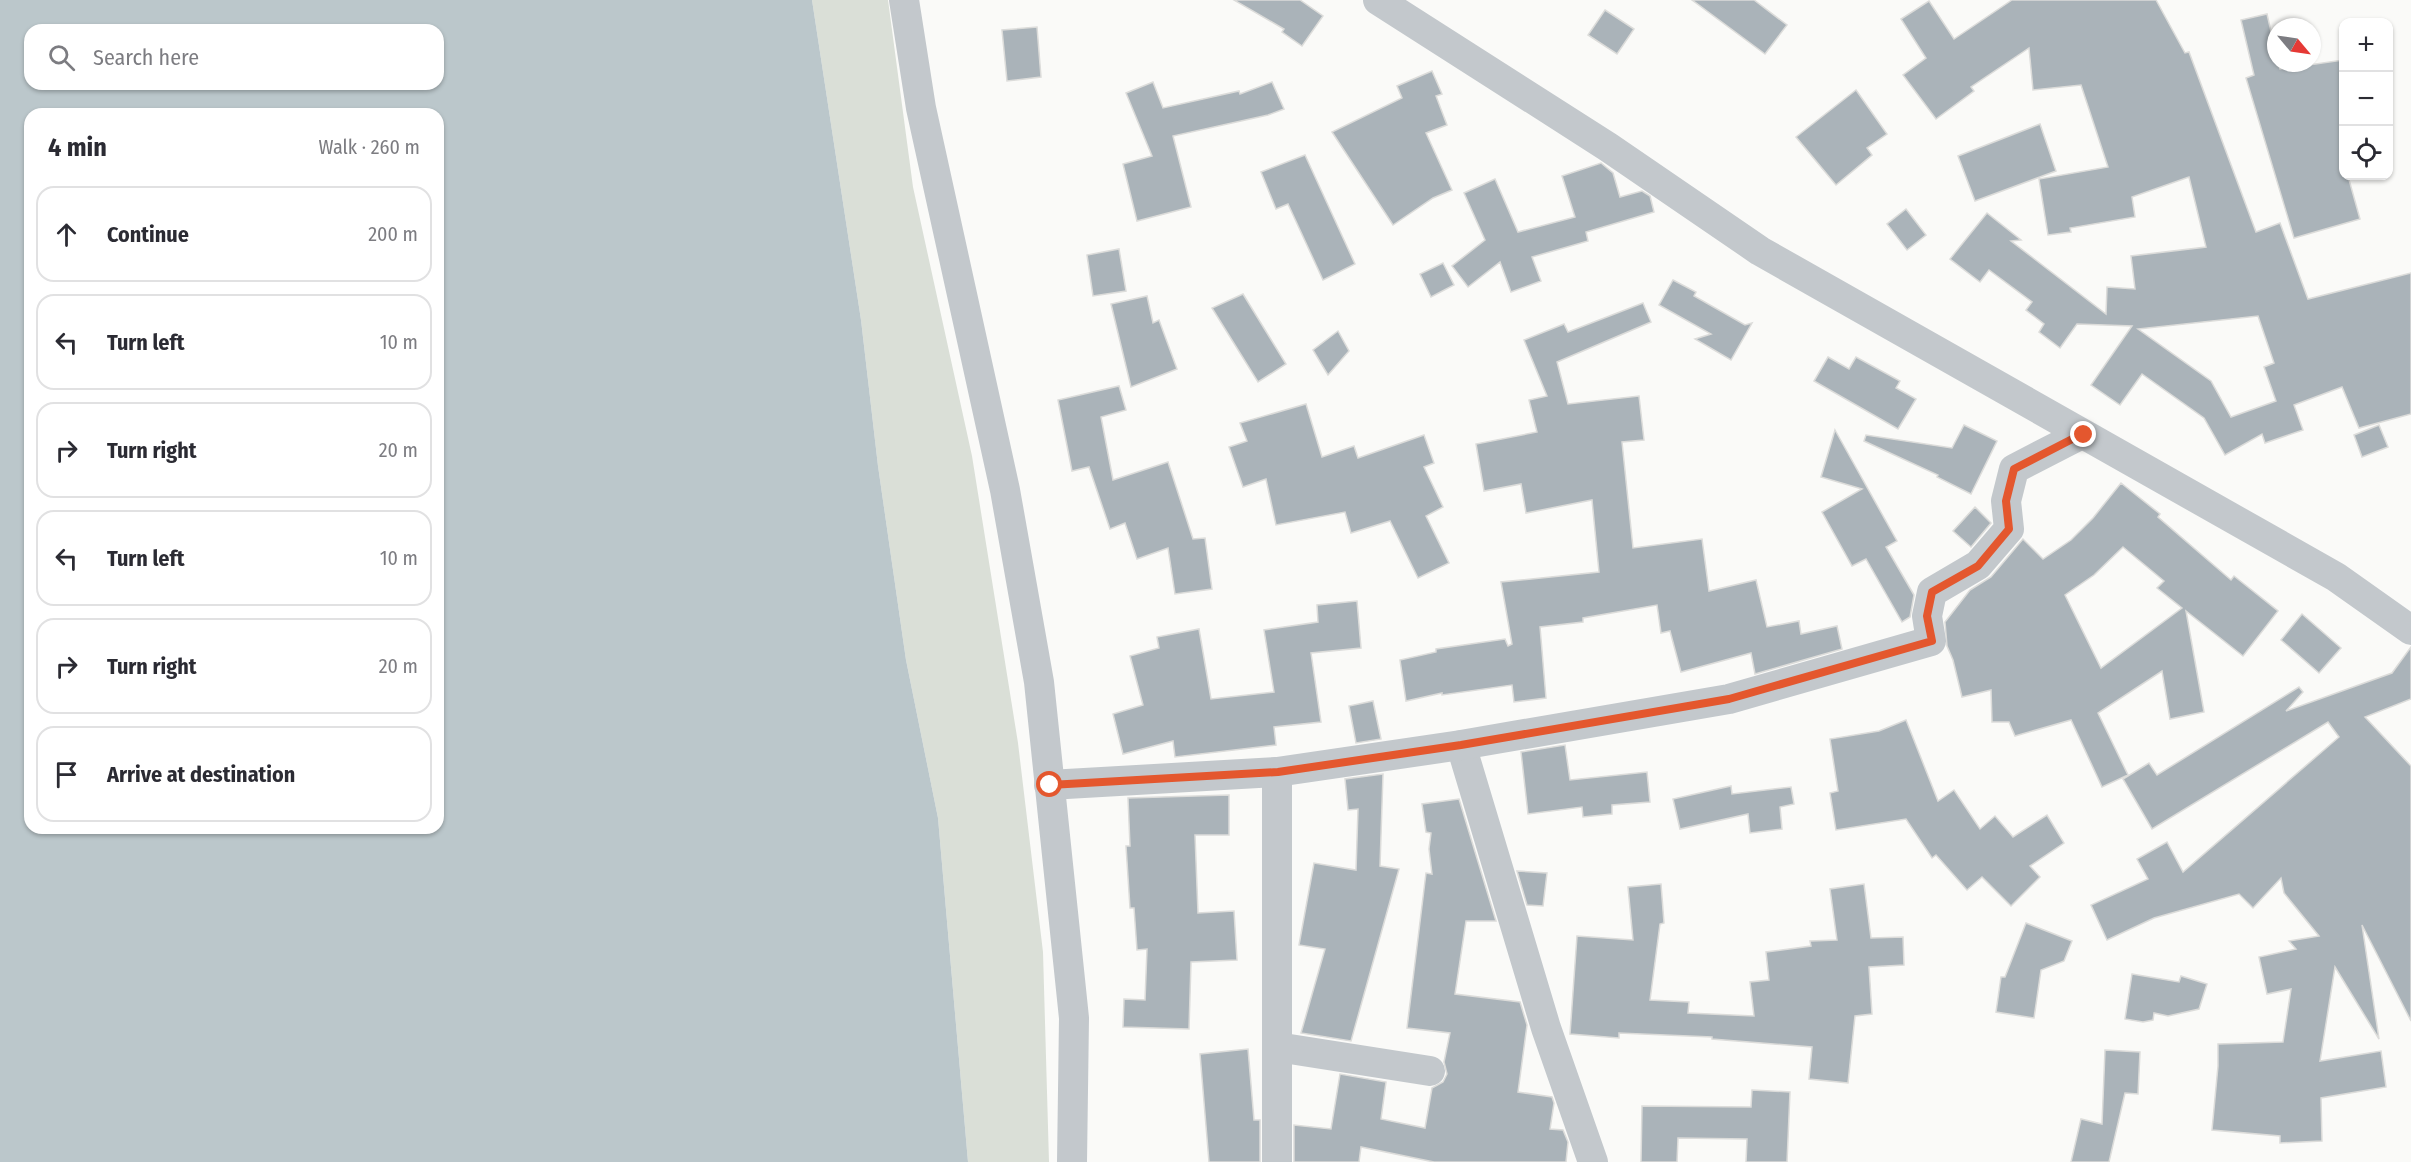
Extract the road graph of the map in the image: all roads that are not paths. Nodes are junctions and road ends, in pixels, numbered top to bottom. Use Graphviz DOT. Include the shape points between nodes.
graph roads {
  1 [pos="904,0"];
  2 [pos="1378,0"];
  3 [pos="2082,434"];
  4 [pos="2411,630"];
  5 [pos="1461,745"];
  6 [pos="1278,772"];
  7 [pos="1050,785"];
  8 [pos="1277,1047"];
  9 [pos="1430,1071"];
  10 [pos="1072,1162"];
  11 [pos="1277,1162"];
  12 [pos="1593,1162"];
  1 -- 7 [label="street" via="921,108 1007,501 1039,682"];
  2 -- 3 [label="street" via="1608,147 1760,251"];
  3 -- 4 [label="street" via="2336,577"];
  3 -- 5 [label="street" via="2014,469 2006,501 2009,529 1978,566 1932,592 1927,616 1932,641 1729,699"];
  5 -- 6 [label="street"];
  5 -- 12 [label="street" via="1546,1028"];
  6 -- 7 [label="street"];
  6 -- 8 [label="street"];
  7 -- 10 [label="street" via="1074,1018"];
  8 -- 9 [label="street"];
  8 -- 11 [label="street"];
}
